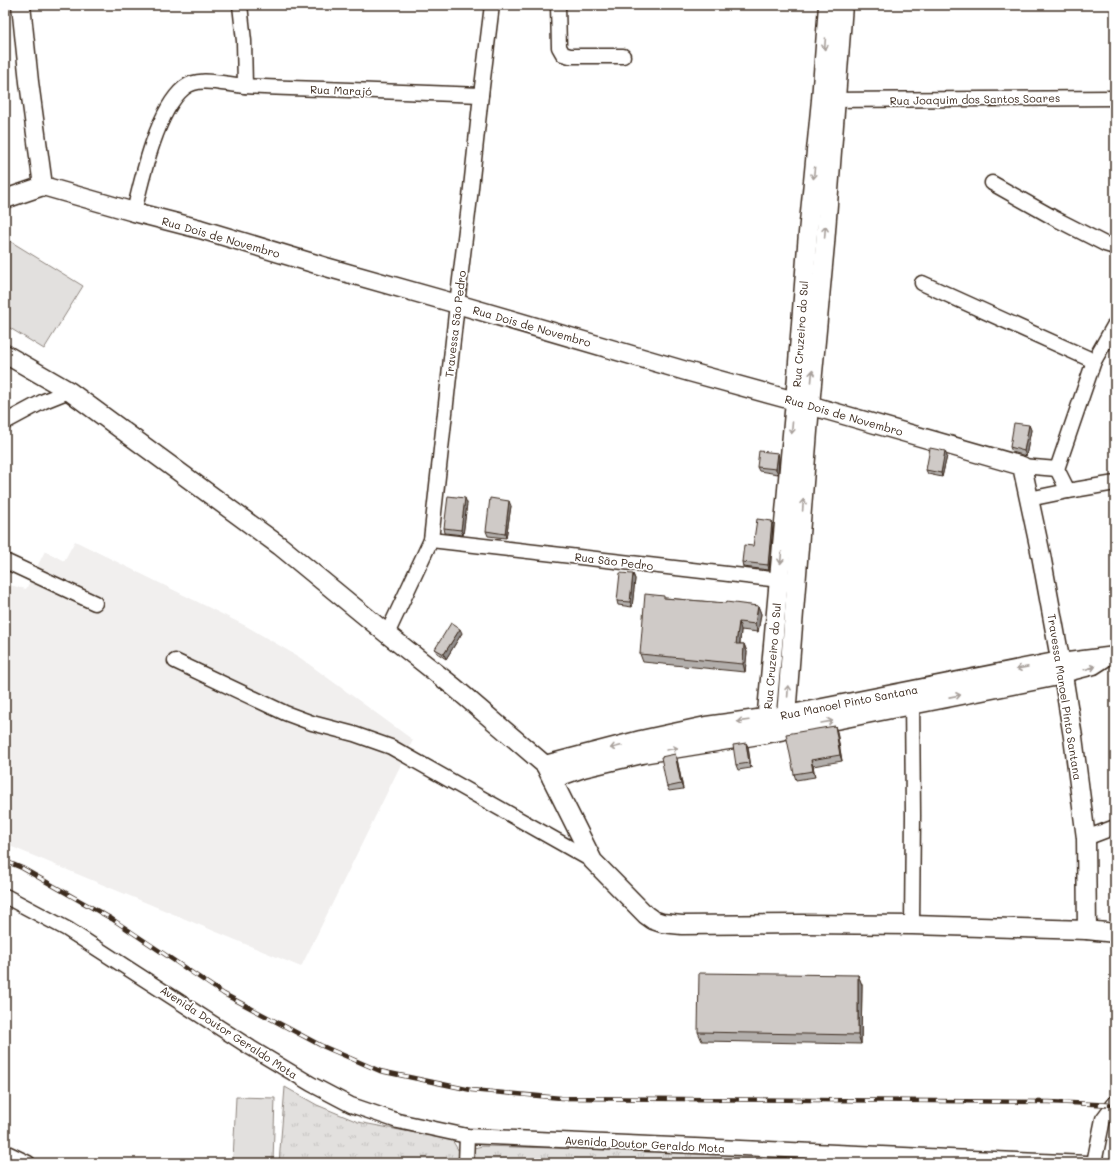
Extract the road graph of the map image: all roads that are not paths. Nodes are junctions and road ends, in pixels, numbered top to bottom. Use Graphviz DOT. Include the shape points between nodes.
graph roads {
  1 [pos="22,5"];
  2 [pos="240,5"];
  3 [pos="492,5"];
  4 [pos="558,5"];
  5 [pos="828,5"];
  6 [pos="843,5"];
  7 [pos="623,56"];
  8 [pos="245,86"];
  9 [pos="481,95"];
  10 [pos="1115,98"];
  11 [pos="828,100"];
  12 [pos="992,183"];
  13 [pos="43,186"];
  14 [pos="5,199"];
  15 [pos="134,212"];
  16 [pos="1115,246"];
  17 [pos="922,283"];
  18 [pos="457,304"];
  19 [pos="1115,324"];
  20 [pos="5,354"];
  21 [pos="1094,361"];
  22 [pos="69,391"];
  23 [pos="802,403"];
  24 [pos="5,422"];
  25 [pos="1022,466"];
  26 [pos="1057,470"];
  27 [pos="1115,484"];
  28 [pos="1068,491"];
  29 [pos="1029,500"];
  30 [pos="431,540"];
  31 [pos="5,561"];
  32 [pos="779,580"];
  33 [pos="797,581"];
  34 [pos="95,603"];
  35 [pos="387,634"];
  36 [pos="1114,654"];
  37 [pos="175,661"];
  38 [pos="1062,668"];
  39 [pos="912,698"];
  40 [pos="786,722"];
  41 [pos="766,726"];
  42 [pos="549,772"];
  43 [pos="1115,827"];
  44 [pos="1086,838"];
  45 [pos="593,861"];
  46 [pos="5,896"];
  47 [pos="912,925"];
  48 [pos="1087,930"];
  49 [pos="1112,931"];
  50 [pos="1115,1103"];
  51 [pos="466,1136"];
  52 [pos="5,1152"];
  53 [pos="843,1158"];
  54 [pos="28,1163"];
  55 [pos="466,1163"];
  56 [pos="1087,1163"];
  57 [pos="1094,1163"];
  1 -- 13 [label="street"];
  2 -- 8 [label="street"];
  3 -- 9 [label="street, Travessa São Pedro"];
  4 -- 7 [label="street" via="559,47 563,54"];
  5 -- 11 [label="street, Rua Cruzeiro do Sul, one-way"];
  6 -- 11 [label="street, Rua Cruzeiro do Sul"];
  8 -- 9 [label="street, Rua Marajó"];
  8 -- 15 [label="street, Rua Marajó" via="202,81 185,87 172,100 154,142"];
  9 -- 18 [label="street, Travessa São Pedro"];
  10 -- 11 [label="street, Rua Joaquim dos Santos Soares"];
  11 -- 23 [label="street, Rua Cruzeiro do Sul"];
  12 -- 16 [label="street" via="1056,219 1105,244"];
  13 -- 14 [label="street"];
  13 -- 15 [label="street, Rua Dois de Novembro"];
  15 -- 18 [label="street, Rua Dois de Novembro"];
  17 -- 21 [label="street"];
  18 -- 23 [label="street, Rua Dois de Novembro"];
  18 -- 30 [label="street, Travessa São Pedro"];
  19 -- 21 [label="street"];
  20 -- 22 [label="street"];
  21 -- 26 [label="street"];
  22 -- 24 [label="street"];
  22 -- 35 [label="street" via="280,546"];
  23 -- 25 [label="street, Rua Dois de Novembro"];
  23 -- 32 [label="street, Rua Cruzeiro do Sul, one-way"];
  33 -- 23 [label="street, Rua Cruzeiro do Sul, one-way"];
  25 -- 26 [label="street"];
  25 -- 29 [label="street, Travessa Manoel Pinto Santana"];
  26 -- 28 [label="street"];
  27 -- 28 [label="street"];
  28 -- 29 [label="street"];
  29 -- 38 [label="street, Travessa Manoel Pinto Santana"];
  30 -- 32 [label="street, Rua São Pedro"];
  30 -- 35 [label="street, Travessa São Pedro"];
  31 -- 34 [label="street"];
  32 -- 33 [label="street, Rua São Pedro"];
  32 -- 41 [label="street, Rua Cruzeiro do Sul"];
  40 -- 33 [label="street, Rua Cruzeiro do Sul, one-way"];
  35 -- 42 [label="street" via="454,687"];
  36 -- 38 [label="street" via="1093,656"];
  37 -- 45 [label="street" via="285,713 391,747"];
  38 -- 39 [label="street, Rua Manoel Pinto Santana"];
  38 -- 44 [label="street, Travessa Manoel Pinto Santana"];
  39 -- 40 [label="street, Rua Manoel Pinto Santana"];
  39 -- 47 [label="street"];
  40 -- 41 [label="street, Rua Manoel Pinto Santana"];
  41 -- 42 [label="street, Rua Manoel Pinto Santana" via="699,728 641,740"];
  42 -- 45 [label="street"];
  43 -- 44 [label="street"];
  44 -- 48 [label="street, Travessa Manoel Pinto Santana"];
  45 -- 47 [label="street" via="646,915 662,923"];
  46 -- 51 [label="street, Avenida Doutor Geraldo Mota" via="67,929 251,1048 351,1105 398,1121"];
  47 -- 48 [label="street"];
  48 -- 49 [label="street"];
  50 -- 57 [label="street" via="1103,1119"];
  51 -- 53 [label="street, Avenida Doutor Geraldo Mota"];
  51 -- 55 [label="street"];
  52 -- 54 [label="street"];
  53 -- 56 [label="street, Avenida Doutor Geraldo Mota"];
}
